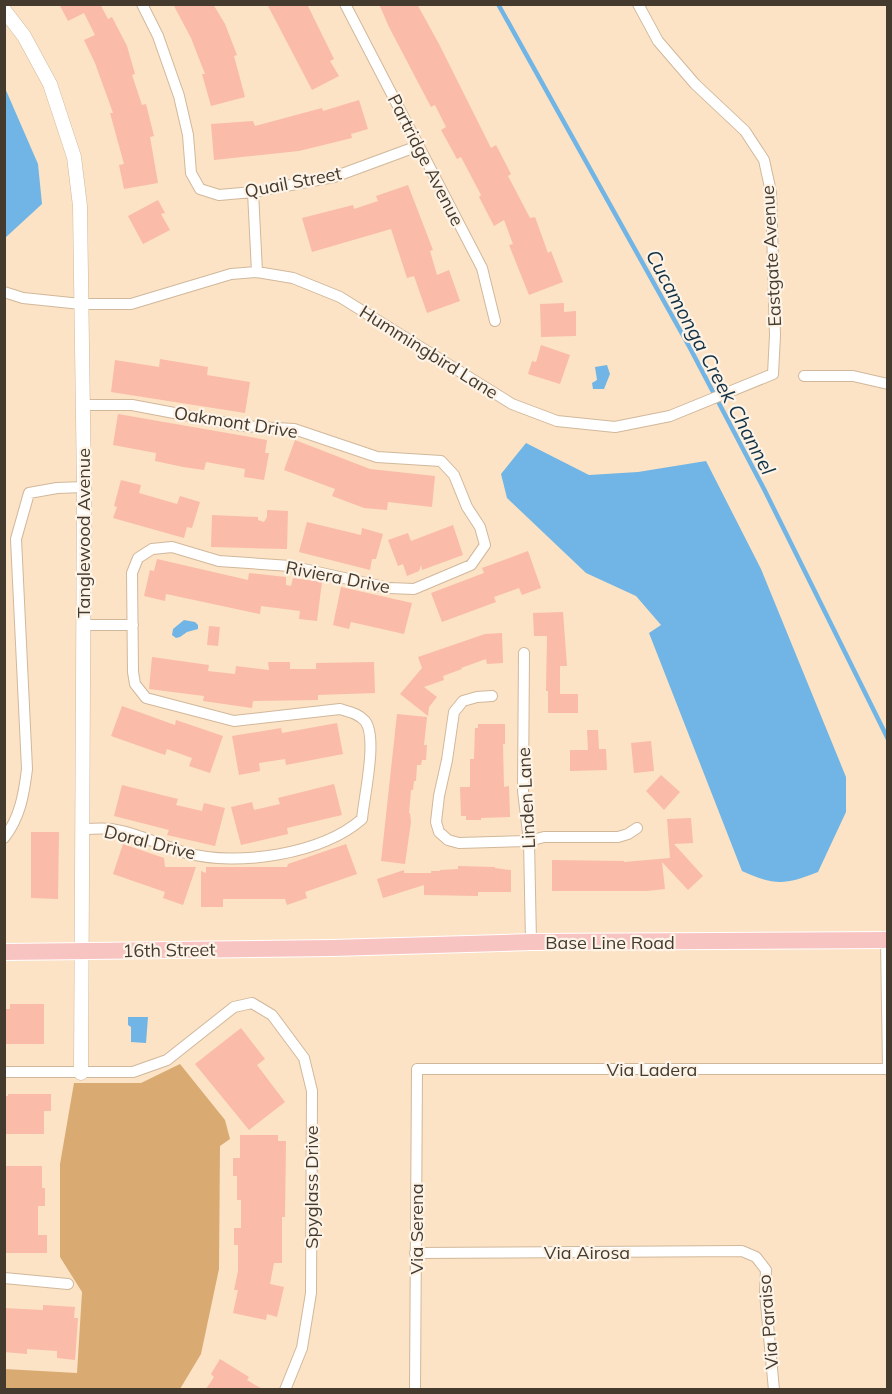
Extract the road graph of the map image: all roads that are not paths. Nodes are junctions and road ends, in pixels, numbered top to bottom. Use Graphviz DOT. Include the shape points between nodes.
graph roads {
  1 [pos="142,4"];
  2 [pos="345,4"];
  3 [pos="638,4"];
  4 [pos="4,10"];
  5 [pos="418,146"];
  6 [pos="253,192"];
  7 [pos="257,272"];
  8 [pos="4,292"];
  9 [pos="81,304"];
  10 [pos="495,321"];
  11 [pos="773,374"];
  12 [pos="804,376"];
  13 [pos="888,384"];
  14 [pos="83,405"];
  15 [pos="84,487"];
  16 [pos="466,507"];
  17 [pos="83,625"];
  18 [pos="132,625"];
  19 [pos="524,653"];
  20 [pos="492,696"];
  21 [pos="637,828"];
  22 [pos="84,829"];
  23 [pos="4,838"];
  24 [pos="529,841"];
  25 [pos="887,940"];
  26 [pos="531,942"];
  27 [pos="333,948"];
  28 [pos="80,951"];
  29 [pos="4,952"];
  30 [pos="417,1069"];
  31 [pos="887,1070"];
  32 [pos="4,1072"];
  33 [pos="81,1073"];
  34 [pos="416,1253"];
  35 [pos="756,1257"];
  36 [pos="4,1278"];
  37 [pos="68,1284"];
  38 [pos="285,1389"];
  39 [pos="415,1389"];
  40 [pos="774,1389"];
  1 -- 6 [label="street, Quail Street" via="179,96 189,135 191,173 200,189 219,195"];
  2 -- 5 [label="street, Partridge Avenue"];
  3 -- 11 [label="street, Eastgate Avenue" via="658,41 695,84 745,131 764,160 771,192"];
  4 -- 9 [label="street, Tanglewood Avenue" via="24,36 50,84 74,157 80,206"];
  5 -- 6 [label="street, Quail Street" via="334,177"];
  5 -- 10 [label="street, Partridge Avenue" via="482,268"];
  6 -- 7 [label="street"];
  7 -- 9 [label="street, Hummingbird Lane" via="231,274 131,304"];
  7 -- 11 [label="street, Hummingbird Lane" via="293,278 339,297 512,404 557,421 615,427 670,416"];
  8 -- 9 [label="street, Hummingbird Lane" via="22,298"];
  9 -- 14 [label="street, Tanglewood Avenue"];
  12 -- 13 [label="street" via="853,376"];
  14 -- 15 [label="street, Tanglewood Avenue"];
  14 -- 16 [label="street, Oakmont Drive" via="132,405 243,426 294,429 376,457 441,461 454,475"];
  15 -- 17 [label="street, Tanglewood Avenue"];
  15 -- 23 [label="street" via="29,493 16,539 26,778 13,827"];
  16 -- 18 [label="street, Riviera Drive" via="480,527 485,546 471,565 414,589 389,588 290,566 219,561 172,547 152,549 138,558 132,573"];
  17 -- 18 [label="street"];
  17 -- 22 [label="street, Tanglewood Avenue"];
  18 -- 22 [label="street, Doral Drive" via="135,684 146,698 234,721 340,709 355,713 366,722 371,740 362,819 348,831 322,842 278,856 252,858 189,854 113,829"];
  19 -- 24 [label="street, Linden Lane" via="523,791"];
  20 -- 24 [label="street" via="463,701 454,712 436,822 439,832 459,843"];
  21 -- 24 [label="street" via="618,837 544,837"];
  22 -- 28 [label="street, Tanglewood Avenue"];
  24 -- 26 [label="street, Linden Lane"];
  25 -- 26 [label="main road, Base Line Road"];
  25 -- 31 [label="street"];
  26 -- 27 [label="main road, Base Line Road"];
  27 -- 28 [label="main road, 16th Street"];
  28 -- 29 [label="main road, 16th Street"];
  28 -- 33 [label="street, Tanglewood Avenue"];
  30 -- 31 [label="street, Via Ladera"];
  30 -- 34 [label="street, Via Serena"];
  32 -- 33 [label="street"];
  33 -- 38 [label="street, Spyglass Drive" via="133,1072 167,1060 234,1007 252,1003 272,1015 303,1058 312,1091 311,1293 302,1348"];
  34 -- 35 [label="street, Via Airosa" via="742,1251"];
  34 -- 39 [label="street, Via Serena"];
  35 -- 40 [label="street, Via Paraiso" via="766,1270"];
  36 -- 37 [label="street"];
}
